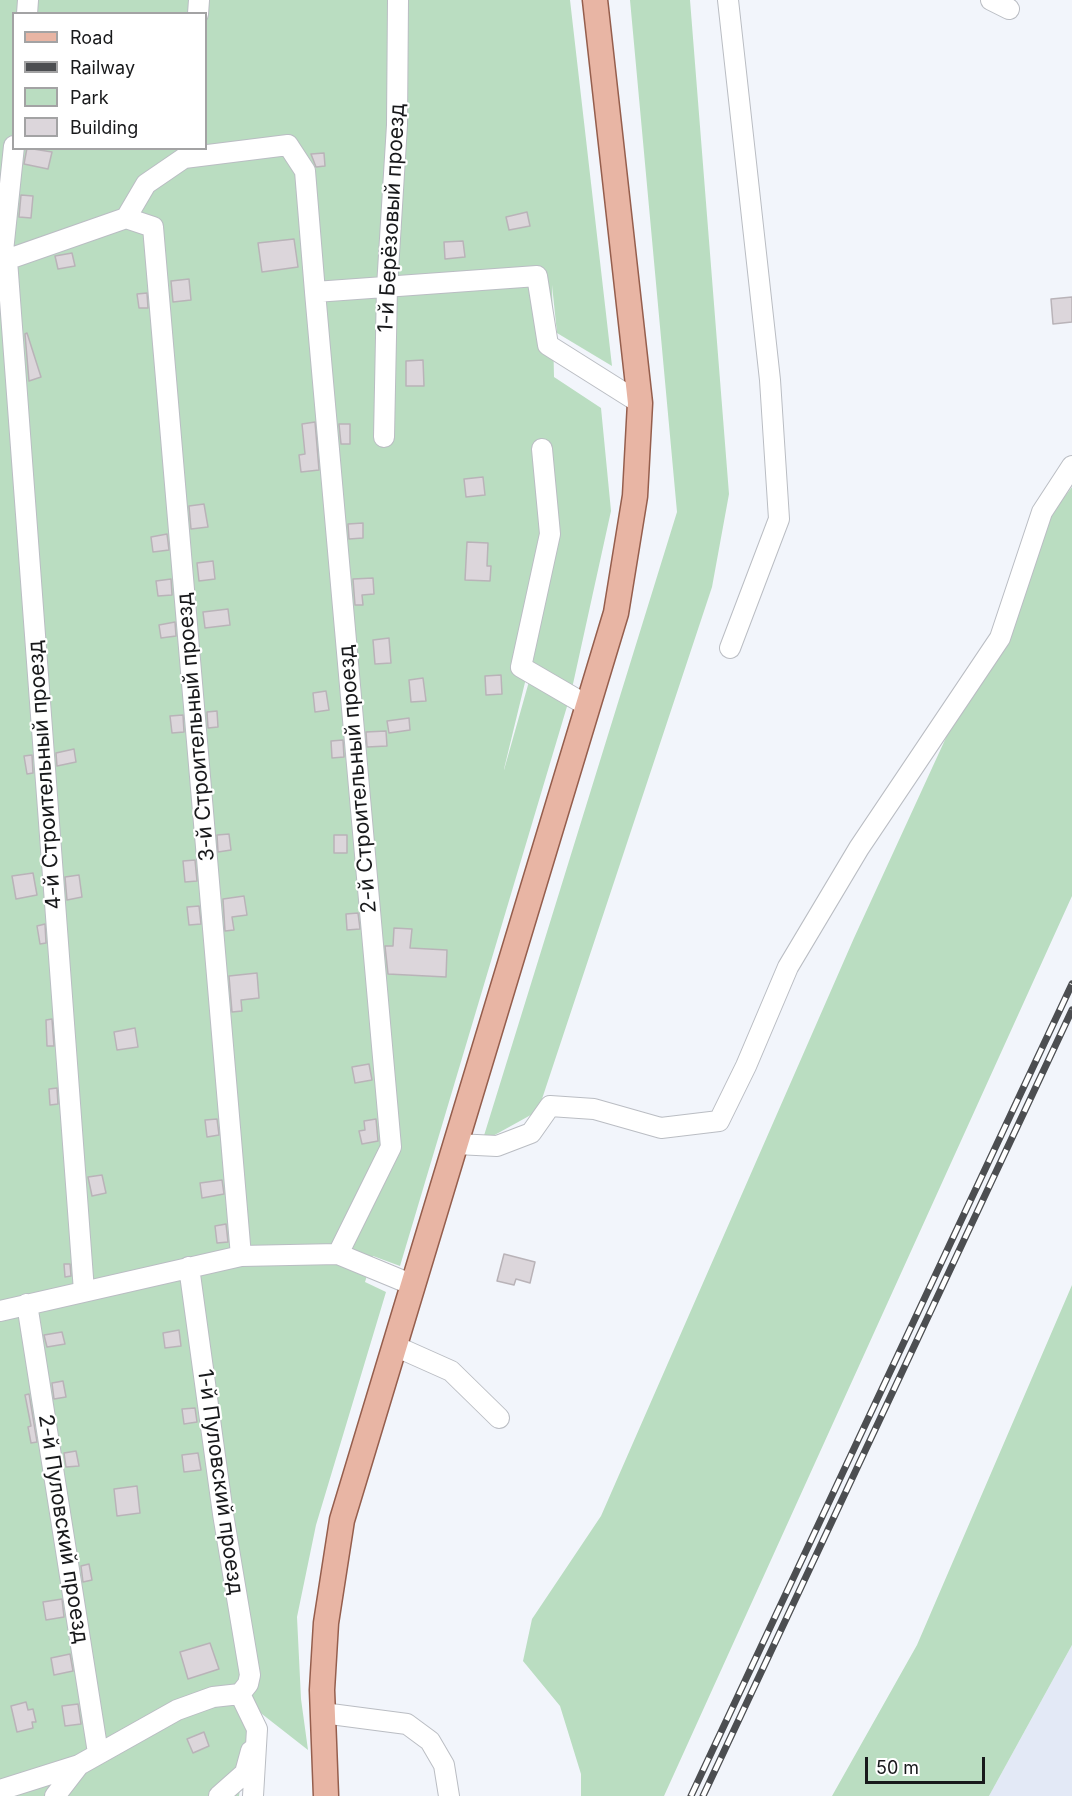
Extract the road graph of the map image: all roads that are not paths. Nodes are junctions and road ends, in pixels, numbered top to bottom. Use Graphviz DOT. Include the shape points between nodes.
graph roads {
  1 [pos="398,0"];
  2 [pos="595,0"];
  3 [pos="728,0"];
  4 [pos="14,150"];
  5 [pos="184,153"];
  6 [pos="126,218"];
  7 [pos="3,261"];
  8 [pos="387,287"];
  9 [pos="315,292"];
  10 [pos="640,403"];
  11 [pos="384,437"];
  12 [pos="542,449"];
  13 [pos="1072,466"];
  14 [pos="730,648"];
  15 [pos="588,706"];
  16 [pos="456,1144"];
  17 [pos="338,1254"];
  18 [pos="241,1256"];
  19 [pos="189,1267"];
  20 [pos="413,1285"];
  21 [pos="84,1291"];
  22 [pos="27,1304"];
  23 [pos="0,1311"];
  24 [pos="395,1346"];
  25 [pos="499,1418"];
  26 [pos="240,1694"];
  27 [pos="323,1713"];
  28 [pos="257,1728"];
  29 [pos="98,1753"];
  30 [pos="79,1765"];
  31 [pos="0,1790"];
  32 [pos="56,1796"];
  33 [pos="219,1796"];
  34 [pos="253,1796"];
  35 [pos="326,1796"];
  36 [pos="449,1796"];
  1 -- 8 [label="street, 1-й Берёзовый проезд" via="397,125"];
  2 -- 10 [label="main road"];
  3 -- 14 [label="street" via="770,380 779,519"];
  4 -- 7 [label="street, 4-й Строительный проезд"];
  5 -- 6 [label="street" via="146,184"];
  5 -- 9 [label="street, 2-й Строительный проезд" via="288,145 305,171"];
  6 -- 7 [label="street"];
  6 -- 18 [label="street, 3-й Строительный проезд" via="153,227"];
  7 -- 21 [label="street, 4-й Строительный проезд"];
  8 -- 9 [label="street"];
  8 -- 10 [label="street" via="537,276 548,345"];
  8 -- 11 [label="street, 1-й Берёзовый проезд"];
  9 -- 17 [label="street, 2-й Строительный проезд" via="391,1147"];
  10 -- 15 [label="main road" via="635,496 616,614"];
  12 -- 15 [label="street" via="550,534 521,667"];
  13 -- 16 [label="street" via="1042,513 1000,638 860,848 788,967 719,1121 661,1128 594,1108 550,1106 531,1133 497,1146"];
  15 -- 16 [label="main road"];
  16 -- 20 [label="main road"];
  17 -- 18 [label="street"];
  17 -- 20 [label="street"];
  18 -- 19 [label="street"];
  19 -- 21 [label="street"];
  19 -- 26 [label="street, 1-й Пуловский проезд" via="250,1675"];
  20 -- 24 [label="main road"];
  21 -- 22 [label="street"];
  22 -- 23 [label="street"];
  22 -- 29 [label="street, 2-й Пуловский проезд"];
  24 -- 25 [label="street" via="451,1371"];
  24 -- 27 [label="main road" via="342,1520 326,1623"];
  26 -- 28 [label="street"];
  26 -- 29 [label="street" via="177,1710"];
  27 -- 35 [label="main road"];
  27 -- 36 [label="street" via="406,1724 435,1749 444,1765"];
  28 -- 33 [label="street" via="245,1773"];
  28 -- 34 [label="street"];
  29 -- 30 [label="street"];
  30 -- 31 [label="street"];
  30 -- 32 [label="street"];
}
